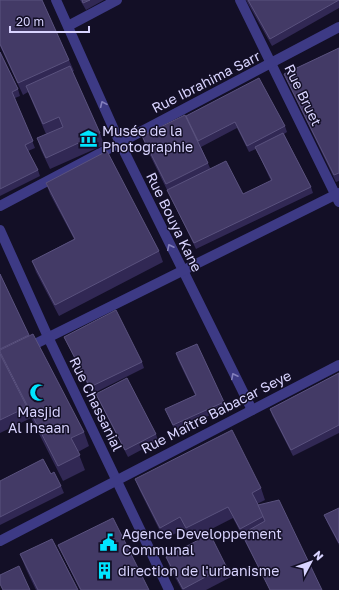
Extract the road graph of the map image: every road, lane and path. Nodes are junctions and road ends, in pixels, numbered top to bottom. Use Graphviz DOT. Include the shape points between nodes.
graph roads {
  1 [pos="56,0"];
  2 [pos="117,0"];
  3 [pos="240,0"];
  4 [pos="68,26"];
  5 [pos="339,27"];
  6 [pos="272,64"];
  7 [pos="120,143"];
  8 [pos="338,197"];
  9 [pos="0,206"];
  10 [pos="0,230"];
  11 [pos="182,271"];
  12 [pos="48,338"];
  13 [pos="21,352"];
  14 [pos="339,365"];
  15 [pos="252,410"];
  16 [pos="117,479"];
  17 [pos="0,541"];
  18 [pos="169,590"];
  1 -- 4 [label="street, Rue Bouya Kane"];
  2 -- 4 [label="street"];
  3 -- 6 [label="street, Rue Bruet"];
  7 -- 4 [label="street, Rue Bouya Kane, one-way"];
  5 -- 6 [label="street, Rue Ibrahima Sarr"];
  6 -- 7 [label="street, Rue Ibrahima Sarr"];
  6 -- 8 [label="street, Rue Bruet"];
  7 -- 9 [label="street, Rue Ibrahima Sarr"];
  11 -- 7 [label="street, Rue Bouya Kane, one-way"];
  8 -- 11 [label="street"];
  10 -- 12 [label="street, Rue Chassanial"];
  11 -- 12 [label="street"];
  15 -- 11 [label="street, Rue Bouya Kane, one-way"];
  12 -- 13 [label="street"];
  12 -- 16 [label="street, Rue Chassanial"];
  14 -- 15 [label="street, Rue Maître Babacar Seye"];
  15 -- 16 [label="street, Rue Maître Babacar Seye"];
  16 -- 17 [label="street, Rue Maître Babacar Seye"];
  16 -- 18 [label="street, Rue Chassanial"];
}
